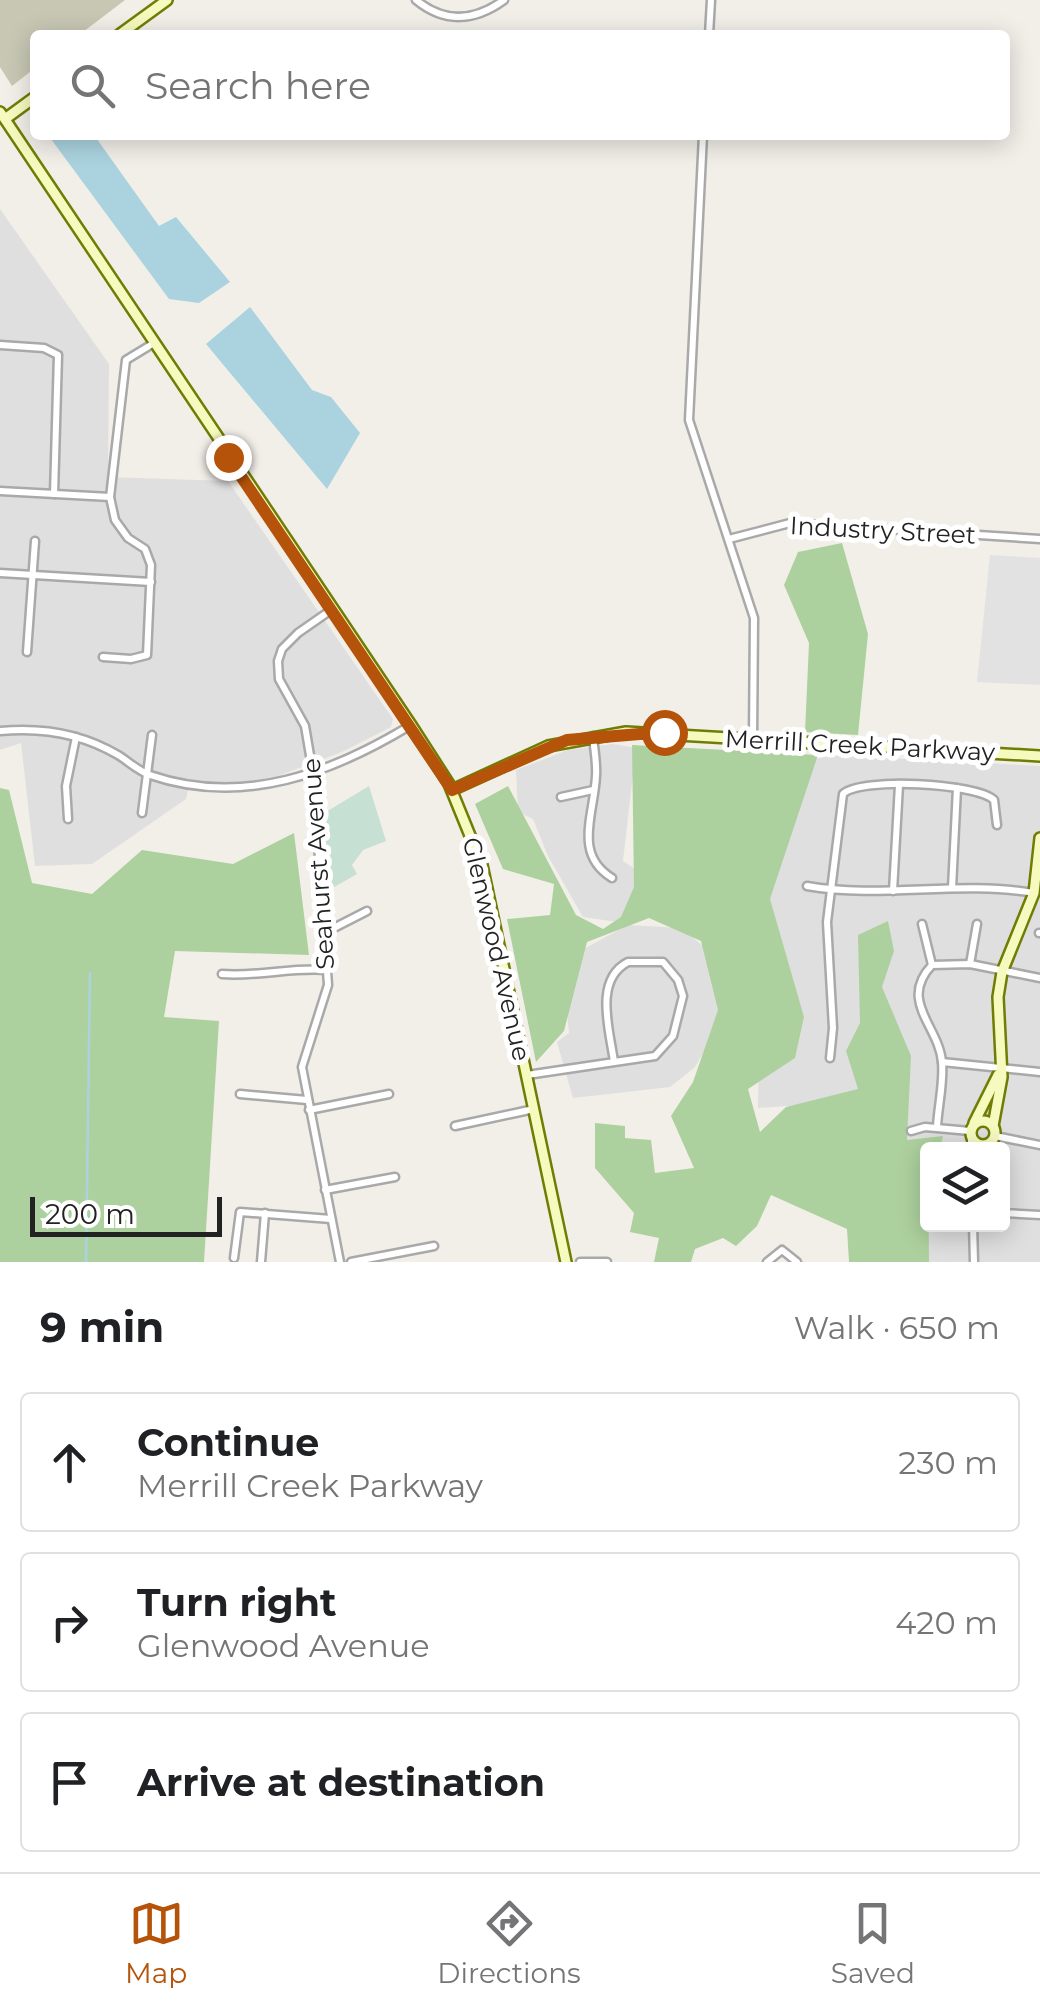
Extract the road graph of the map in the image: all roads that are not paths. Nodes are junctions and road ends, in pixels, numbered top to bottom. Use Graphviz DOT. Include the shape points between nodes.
graph roads {
  1 [pos="167,0"];
  2 [pos="416,0"];
  3 [pos="504,0"];
  4 [pos="711,0"];
  5 [pos="126,30"];
  6 [pos="709,30"];
  7 [pos="30,100"];
  8 [pos="2,116"];
  9 [pos="703,140"];
  10 [pos="154,343"];
  11 [pos="0,345"];
  12 [pos="0,491"];
  13 [pos="54,494"];
  14 [pos="110,497"];
  15 [pos="1040,538"];
  16 [pos="729,539"];
  17 [pos="35,541"];
  18 [pos="0,574"];
  19 [pos="31,575"];
  20 [pos="152,582"];
  21 [pos="332,610"];
  22 [pos="27,652"];
  23 [pos="103,657"];
  24 [pos="412,725"];
  25 [pos="0,731"];
  26 [pos="152,736"];
  27 [pos="594,736"];
  28 [pos="76,737"];
  29 [pos="753,739"];
  30 [pos="1040,756"];
  31 [pos="314,773"];
  32 [pos="148,775"];
  33 [pos="899,786"];
  34 [pos="957,788"];
  35 [pos="452,790"];
  36 [pos="593,790"];
  37 [pos="561,797"];
  38 [pos="142,813"];
  39 [pos="68,820"];
  40 [pos="996,826"];
  41 [pos="1040,838"];
  42 [pos="612,878"];
  43 [pos="807,886"];
  44 [pos="952,888"];
  45 [pos="830,890"];
  46 [pos="894,892"];
  47 [pos="1034,893"];
  48 [pos="367,911"];
  49 [pos="922,924"];
  50 [pos="977,924"];
  51 [pos="324,933"];
  52 [pos="970,964"];
  53 [pos="932,965"];
  54 [pos="327,970"];
  55 [pos="1002,972"];
  56 [pos="222,974"];
  57 [pos="1040,978"];
  58 [pos="830,1058"];
  59 [pos="614,1062"];
  60 [pos="942,1062"];
  61 [pos="1000,1067"];
  62 [pos="1040,1072"];
  63 [pos="527,1075"];
  64 [pos="240,1094"];
  65 [pos="389,1094"];
  66 [pos="306,1100"];
  67 [pos="534,1109"];
  68 [pos="310,1110"];
  69 [pos="455,1126"];
  70 [pos="937,1128"];
  71 [pos="911,1131"];
  72 [pos="972,1131"];
  73 [pos="991,1139"];
  74 [pos="971,1142"];
  75 [pos="1040,1144"];
  76 [pos="394,1177"];
  77 [pos="325,1190"];
  78 [pos="265,1213"];
  79 [pos="1010,1213"];
  80 [pos="1040,1215"];
  81 [pos="331,1219"];
  82 [pos="973,1232"];
  83 [pos="434,1246"];
  84 [pos="234,1258"];
  85 [pos="260,1262"];
  86 [pos="340,1262"];
  87 [pos="351,1262"];
  88 [pos="566,1262"];
  89 [pos="580,1262"];
  90 [pos="606,1262"];
  91 [pos="768,1262"];
  92 [pos="797,1262"];
  93 [pos="974,1262"];
  1 -- 5 [label="street"];
  2 -- 3 [label="street" via="459,19"];
  4 -- 6 [label="street"];
  7 -- 8 [label="street"];
  8 -- 10 [label="street, Glenwood Avenue"];
  9 -- 16 [label="street" via="689,420"];
  10 -- 14 [label="street" via="126,360"];
  10 -- 21 [label="street, Glenwood Avenue"];
  11 -- 13 [label="street" via="58,355"];
  12 -- 13 [label="street"];
  13 -- 14 [label="street"];
  14 -- 20 [label="street" via="114,520 145,550"];
  15 -- 16 [label="street, Industry Street" via="790,523"];
  16 -- 29 [label="street" via="754,618"];
  17 -- 19 [label="street"];
  18 -- 19 [label="street"];
  19 -- 20 [label="street"];
  19 -- 22 [label="street"];
  20 -- 23 [label="street" via="147,655"];
  21 -- 24 [label="street, Glenwood Avenue"];
  21 -- 31 [label="street, Seahurst Avenue" via="298,633 278,662 279,679 305,726"];
  24 -- 31 [label="street"];
  24 -- 35 [label="street, Glenwood Avenue"];
  25 -- 28 [label="street" via="47,729"];
  26 -- 32 [label="street"];
  27 -- 29 [label="street, Merrill Creek Parkway" via="664,732"];
  27 -- 35 [label="street, Merrill Creek Parkway" via="548,746"];
  27 -- 36 [label="street"];
  28 -- 32 [label="street"];
  28 -- 39 [label="street" via="66,786"];
  29 -- 30 [label="street, Merrill Creek Parkway"];
  31 -- 32 [label="street" via="238,789"];
  31 -- 51 [label="street, Seahurst Avenue"];
  32 -- 38 [label="street"];
  33 -- 34 [label="street"];
  33 -- 45 [label="street" via="853,786 842,794"];
  33 -- 46 [label="street"];
  34 -- 40 [label="street" via="994,800"];
  34 -- 44 [label="street"];
  35 -- 63 [label="street, Glenwood Avenue" via="482,864"];
  36 -- 37 [label="street"];
  36 -- 42 [label="street" via="588,849"];
  41 -- 47 [label="street"];
  43 -- 45 [label="street"];
  44 -- 46 [label="street"];
  44 -- 47 [label="street"];
  45 -- 46 [label="street"];
  45 -- 58 [label="street"];
  47 -- 55 [label="street"];
  48 -- 51 [label="street"];
  49 -- 53 [label="street"];
  50 -- 52 [label="street"];
  51 -- 54 [label="street, Seahurst Avenue"];
  52 -- 53 [label="street"];
  52 -- 55 [label="street"];
  53 -- 60 [label="street" via="919,984 918,1004"];
  54 -- 56 [label="street"];
  54 -- 66 [label="street, Seahurst Avenue" via="302,1067"];
  55 -- 57 [label="street"];
  55 -- 61 [label="street"];
  59 -- 59 [label="street" via="655,1056 673,1036 684,996 663,962 641,959 619,967 608,988"];
  59 -- 63 [label="street"];
  60 -- 61 [label="street"];
  60 -- 70 [label="street"];
  61 -- 62 [label="street"];
  61 -- 72 [label="street"];
  61 -- 73 [label="street"];
  63 -- 67 [label="street, Glenwood Avenue"];
  64 -- 66 [label="street"];
  65 -- 68 [label="street"];
  66 -- 68 [label="street, Seahurst Avenue"];
  67 -- 69 [label="street"];
  67 -- 88 [label="street, Glenwood Avenue"];
  68 -- 77 [label="street, Seahurst Avenue"];
  70 -- 71 [label="street"];
  70 -- 72 [label="street"];
  72 -- 73 [label="street" via="977,1144"];
  72 -- 73 [label="street" via="984,1120"];
  72 -- 74 [label="street"];
  73 -- 75 [label="street"];
  76 -- 77 [label="street"];
  77 -- 81 [label="street, Seahurst Avenue"];
  78 -- 81 [label="street"];
  78 -- 84 [label="street" via="240,1212"];
  78 -- 85 [label="street"];
  79 -- 80 [label="street"];
  81 -- 86 [label="street, Seahurst Avenue"];
  82 -- 93 [label="street"];
  83 -- 87 [label="street"];
  89 -- 90 [label="street"];
  91 -- 92 [label="street" via="782,1250"];
}
